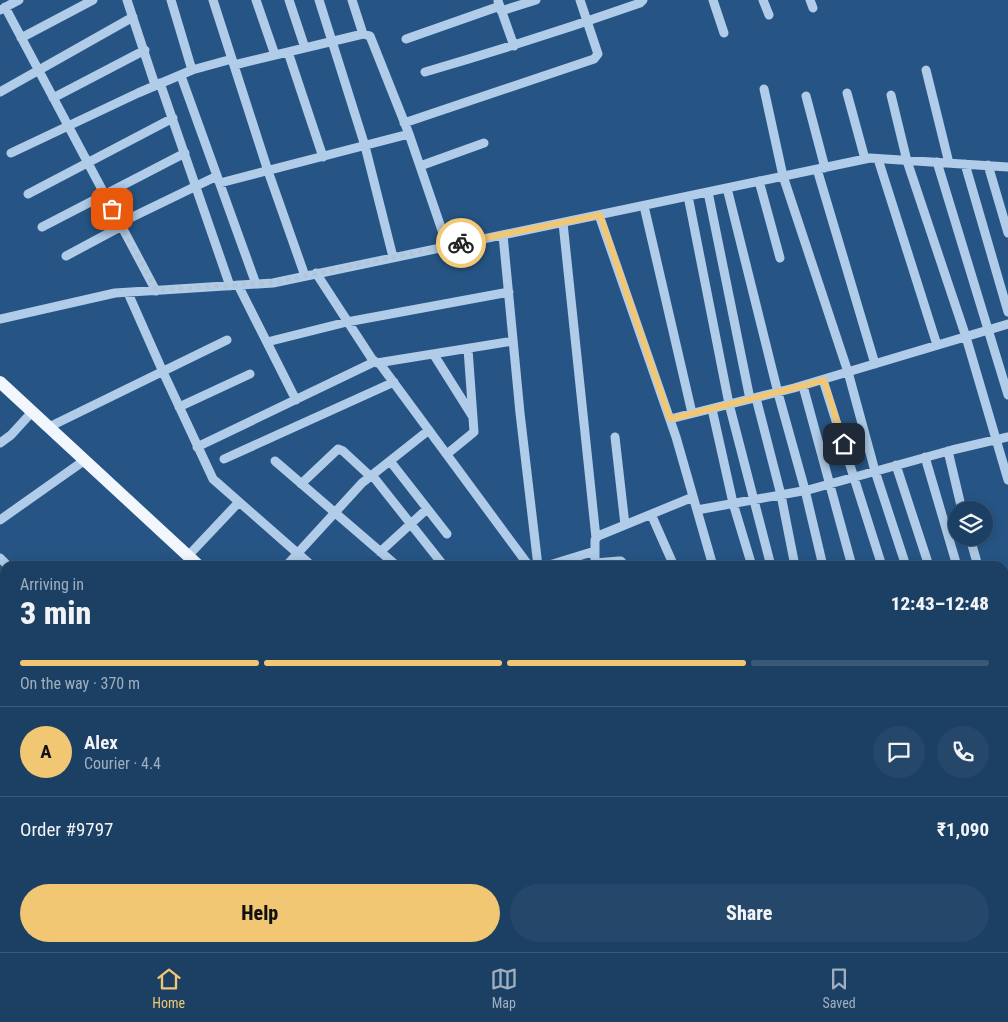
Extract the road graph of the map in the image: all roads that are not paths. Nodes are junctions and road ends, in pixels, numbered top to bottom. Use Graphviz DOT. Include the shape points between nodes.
graph roads {
  1 [pos="19,0"];
  2 [pos="93,0"];
  3 [pos="171,0"];
  4 [pos="213,0"];
  5 [pos="256,0"];
  6 [pos="289,0"];
  7 [pos="319,0"];
  8 [pos="352,0"];
  9 [pos="536,0"];
  10 [pos="580,0"];
  11 [pos="643,0"];
  12 [pos="713,0"];
  13 [pos="763,0"];
  14 [pos="131,1"];
  15 [pos="499,5"];
  16 [pos="2,9"];
  17 [pos="769,15"];
  18 [pos="133,17"];
  19 [pos="587,22"];
  20 [pos="724,32"];
  21 [pos="363,34"];
  22 [pos="21,38"];
  23 [pos="406,39"];
  24 [pos="332,42"];
  25 [pos="514,46"];
  26 [pos="305,48"];
  27 [pos="145,50"];
  28 [pos="288,52"];
  29 [pos="275,55"];
  30 [pos="233,62"];
  31 [pos="192,70"];
  32 [pos="926,70"];
  33 [pos="38,71"];
  34 [pos="425,72"];
  35 [pos="181,76"];
  36 [pos="157,84"];
  37 [pos="764,89"];
  38 [pos="0,92"];
  39 [pos="848,93"];
  40 [pos="891,95"];
  41 [pos="806,96"];
  42 [pos="53,98"];
  43 [pos="173,118"];
  44 [pos="404,123"];
  45 [pos="68,126"];
  46 [pos="409,134"];
  47 [pos="484,143"];
  48 [pos="365,146"];
  49 [pos="11,153"];
  50 [pos="185,153"];
  51 [pos="323,156"];
  52 [pos="865,159"];
  53 [pos="878,159"];
  54 [pos="907,160"];
  55 [pos="87,162"];
  56 [pos="937,162"];
  57 [pos="949,163"];
  58 [pos="965,164"];
  59 [pos="988,165"];
  60 [pos="420,166"];
  61 [pos="1008,166"];
  62 [pos="821,168"];
  63 [pos="268,171"];
  64 [pos="783,176"];
  65 [pos="219,180"];
  66 [pos="759,181"];
  67 [pos="196,186"];
  68 [pos="727,188"];
  69 [pos="708,192"];
  70 [pos="28,194"];
  71 [pos="105,194"];
  72 [pos="688,196"];
  73 [pos="644,206"];
  74 [pos="600,215"];
  75 [pos="563,223"];
  76 [pos="121,225"];
  77 [pos="42,227"];
  78 [pos="1008,234"];
  79 [pos="503,235"];
  80 [pos="447,245"];
  81 [pos="66,256"];
  82 [pos="393,257"];
  83 [pos="780,258"];
  84 [pos="316,273"];
  85 [pos="305,276"];
  86 [pos="256,284"];
  87 [pos="234,285"];
  88 [pos="156,290"];
  89 [pos="509,292"];
  90 [pos="128,293"];
  91 [pos="1008,312"];
  92 [pos="0,319"];
  93 [pos="348,322"];
  94 [pos="1008,324"];
  95 [pos="987,330"];
  96 [pos="966,337"];
  97 [pos="227,340"];
  98 [pos="267,342"];
  99 [pos="513,342"];
  100 [pos="938,345"];
  101 [pos="468,349"];
  102 [pos="434,355"];
  103 [pos="377,363"];
  104 [pos="875,364"];
  105 [pos="163,372"];
  106 [pos="848,372"];
  107 [pos="250,374"];
  108 [pos="824,380"];
  109 [pos="394,382"];
  110 [pos="803,386"];
  111 [pos="3,389"];
  112 [pos="778,392"];
  113 [pos="1008,395"];
  114 [pos="753,398"];
  115 [pos="296,400"];
  116 [pos="729,404"];
  117 [pos="179,407"];
  118 [pos="712,409"];
  119 [pos="32,412"];
  120 [pos="692,413"];
  121 [pos="474,419"];
  122 [pos="670,419"];
  123 [pos="49,427"];
  124 [pos="429,430"];
  125 [pos="615,437"];
  126 [pos="1008,437"];
  127 [pos="996,440"];
  128 [pos="0,443"];
  129 [pos="197,447"];
  130 [pos="948,451"];
  131 [pos="446,454"];
  132 [pos="925,457"];
  133 [pos="85,460"];
  134 [pos="224,460"];
  135 [pos="275,461"];
  136 [pos="390,461"];
  137 [pos="896,465"];
  138 [pos="875,471"];
  139 [pos="371,476"];
  140 [pos="854,477"];
  141 [pos="1008,480"];
  142 [pos="301,484"];
  143 [pos="830,484"];
  144 [pos="805,490"];
  145 [pos="781,495"];
  146 [pos="693,497"];
  147 [pos="754,499"];
  148 [pos="960,501"];
  149 [pos="238,503"];
  150 [pos="733,503"];
  151 [pos="427,509"];
  152 [pos="697,510"];
  153 [pos="334,514"];
  154 [pos="652,514"];
  155 [pos="0,520"];
  156 [pos="410,524"];
  157 [pos="625,525"];
  158 [pos="447,534"];
  159 [pos="596,538"];
  160 [pos="972,546"];
  161 [pos="380,552"];
  162 [pos="595,552"];
  163 [pos="297,554"];
  164 [pos="188,556"];
  165 [pos="194,561"];
  166 [pos="291,561"];
  167 [pos="306,561"];
  168 [pos="391,561"];
  169 [pos="440,561"];
  170 [pos="526,561"];
  171 [pos="537,561"];
  172 [pos="564,561"];
  173 [pos="595,561"];
  174 [pos="672,561"];
  175 [pos="712,561"];
  176 [pos="750,561"];
  177 [pos="769,561"];
  178 [pos="794,561"];
  179 [pos="822,561"];
  180 [pos="851,561"];
  181 [pos="880,561"];
  182 [pos="904,561"];
  183 [pos="927,561"];
  184 [pos="956,561"];
  185 [pos="977,561"];
  1 -- 16 [label="street"];
  2 -- 22 [label="street"];
  3 -- 31 [label="street"];
  4 -- 30 [label="street"];
  5 -- 29 [label="street"];
  6 -- 26 [label="street"];
  7 -- 24 [label="street"];
  8 -- 21 [label="street"];
  9 -- 15 [label="street"];
  10 -- 19 [label="street"];
  11 -- 19 [label="street"];
  12 -- 20 [label="street"];
  13 -- 17 [label="street"];
  14 -- 18 [label="street"];
  15 -- 23 [label="street"];
  15 -- 25 [label="street"];
  16 -- 22 [label="street"];
  18 -- 27 [label="street"];
  18 -- 33 [label="street"];
  19 -- 25 [label="street"];
  19 -- 44 [label="street" via="598,54 594,59"];
  21 -- 24 [label="street"];
  21 -- 44 [label="street" via="373,39"];
  22 -- 33 [label="street"];
  24 -- 26 [label="street"];
  24 -- 48 [label="street"];
  25 -- 34 [label="street"];
  26 -- 28 [label="street"];
  27 -- 36 [label="street"];
  27 -- 42 [label="street"];
  28 -- 29 [label="street"];
  28 -- 51 [label="street"];
  29 -- 30 [label="street"];
  30 -- 31 [label="street"];
  30 -- 63 [label="street"];
  31 -- 35 [label="street"];
  32 -- 57 [label="street"];
  33 -- 38 [label="street"];
  33 -- 42 [label="street"];
  35 -- 36 [label="street"];
  35 -- 65 [label="street"];
  36 -- 43 [label="street"];
  36 -- 45 [label="street"];
  37 -- 64 [label="street"];
  39 -- 52 [label="street"];
  40 -- 54 [label="street"];
  41 -- 62 [label="street"];
  42 -- 45 [label="street"];
  43 -- 50 [label="street"];
  43 -- 55 [label="street"];
  44 -- 46 [label="street"];
  45 -- 49 [label="street"];
  45 -- 55 [label="street"];
  46 -- 48 [label="street"];
  46 -- 60 [label="street"];
  47 -- 60 [label="street"];
  48 -- 51 [label="street"];
  48 -- 82 [label="street"];
  50 -- 67 [label="street"];
  50 -- 71 [label="street"];
  51 -- 63 [label="street"];
  52 -- 53 [label="street"];
  52 -- 62 [label="street"];
  53 -- 54 [label="street"];
  53 -- 100 [label="street"];
  54 -- 56 [label="street"];
  54 -- 96 [label="street"];
  55 -- 70 [label="street"];
  55 -- 71 [label="street"];
  56 -- 57 [label="street"];
  56 -- 95 [label="street"];
  57 -- 58 [label="street"];
  58 -- 59 [label="street"];
  58 -- 91 [label="street"];
  59 -- 61 [label="street"];
  59 -- 78 [label="street"];
  60 -- 80 [label="street"];
  62 -- 64 [label="street"];
  62 -- 104 [label="street"];
  63 -- 65 [label="street"];
  63 -- 85 [label="street"];
  64 -- 66 [label="street"];
  64 -- 106 [label="street"];
  65 -- 67 [label="street"];
  65 -- 86 [label="street"];
  66 -- 68 [label="street"];
  66 -- 83 [label="street"];
  67 -- 76 [label="street"];
  67 -- 87 [label="street"];
  68 -- 69 [label="street"];
  68 -- 112 [label="street"];
  69 -- 72 [label="street"];
  69 -- 114 [label="street"];
  71 -- 76 [label="street"];
  71 -- 77 [label="street"];
  72 -- 73 [label="street"];
  72 -- 116 [label="street"];
  73 -- 74 [label="street"];
  73 -- 120 [label="street"];
  74 -- 75 [label="street"];
  74 -- 122 [label="street"];
  75 -- 79 [label="street"];
  75 -- 159 [label="street"];
  76 -- 81 [label="street"];
  76 -- 88 [label="street"];
  79 -- 80 [label="street"];
  79 -- 89 [label="street"];
  80 -- 82 [label="street"];
  82 -- 84 [label="street"];
  84 -- 85 [label="street"];
  84 -- 93 [label="street"];
  85 -- 86 [label="street"];
  86 -- 87 [label="street"];
  87 -- 88 [label="street"];
  87 -- 98 [label="street"];
  88 -- 90 [label="street"];
  89 -- 93 [label="street"];
  89 -- 99 [label="street"];
  90 -- 92 [label="street"];
  90 -- 105 [label="street"];
  93 -- 98 [label="street"];
  93 -- 103 [label="street"];
  94 -- 95 [label="street"];
  95 -- 96 [label="street"];
  95 -- 113 [label="street"];
  96 -- 100 [label="street"];
  96 -- 127 [label="street"];
  97 -- 105 [label="street"];
  98 -- 115 [label="street"];
  99 -- 101 [label="street"];
  99 -- 171 [label="street"];
  100 -- 104 [label="street"];
  101 -- 102 [label="street"];
  101 -- 121 [label="street"];
  102 -- 103 [label="street"];
  102 -- 121 [label="street"];
  103 -- 109 [label="street"];
  103 -- 115 [label="street"];
  104 -- 106 [label="street"];
  105 -- 117 [label="street"];
  105 -- 123 [label="street"];
  106 -- 108 [label="street"];
  106 -- 138 [label="street"];
  107 -- 117 [label="street"];
  108 -- 110 [label="street"];
  108 -- 140 [label="street"];
  109 -- 124 [label="street"];
  109 -- 134 [label="street"];
  110 -- 112 [label="street"];
  110 -- 143 [label="street"];
  111 -- 119 [label="main road"];
  112 -- 114 [label="street"];
  112 -- 144 [label="street"];
  114 -- 116 [label="street"];
  114 -- 145 [label="street"];
  115 -- 129 [label="street"];
  116 -- 118 [label="street"];
  116 -- 147 [label="street"];
  117 -- 129 [label="street"];
  118 -- 120 [label="street"];
  118 -- 150 [label="street"];
  119 -- 123 [label="main road"];
  119 -- 128 [label="street"];
  120 -- 122 [label="street"];
  121 -- 131 [label="street" via="472,435"];
  122 -- 146 [label="street"];
  123 -- 133 [label="main road"];
  124 -- 131 [label="street"];
  124 -- 136 [label="street"];
  125 -- 157 [label="street"];
  126 -- 127 [label="street"];
  127 -- 130 [label="street"];
  127 -- 141 [label="street"];
  129 -- 149 [label="street" via="213,479"];
  130 -- 132 [label="street"];
  130 -- 148 [label="street"];
  131 -- 170 [label="street"];
  132 -- 137 [label="street"];
  132 -- 184 [label="street"];
  133 -- 155 [label="street"];
  133 -- 164 [label="main road"];
  135 -- 142 [label="street"];
  136 -- 139 [label="street"];
  136 -- 151 [label="street"];
  137 -- 138 [label="street"];
  137 -- 183 [label="street"];
  138 -- 140 [label="street"];
  138 -- 182 [label="street"];
  139 -- 142 [label="street" via="343,450 338,450"];
  139 -- 153 [label="street"];
  139 -- 156 [label="street"];
  140 -- 143 [label="street"];
  140 -- 181 [label="street"];
  142 -- 153 [label="street"];
  143 -- 144 [label="street"];
  143 -- 180 [label="street"];
  144 -- 145 [label="street"];
  144 -- 179 [label="street"];
  145 -- 147 [label="street"];
  145 -- 178 [label="street"];
  146 -- 152 [label="street"];
  146 -- 154 [label="street"];
  147 -- 150 [label="street"];
  147 -- 177 [label="street"];
  149 -- 163 [label="street"];
  149 -- 164 [label="street"];
  150 -- 152 [label="street"];
  150 -- 176 [label="street"];
  151 -- 156 [label="street"];
  151 -- 158 [label="street"];
  152 -- 175 [label="street"];
  153 -- 161 [label="street"];
  153 -- 163 [label="street"];
  154 -- 157 [label="street"];
  154 -- 174 [label="street"];
  156 -- 161 [label="street"];
  156 -- 169 [label="street"];
  157 -- 159 [label="street"];
  159 -- 162 [label="street"];
  160 -- 185 [label="street"];
  161 -- 168 [label="street"];
  162 -- 172 [label="street"];
  162 -- 173 [label="street"];
  163 -- 166 [label="street"];
  163 -- 167 [label="street"];
  164 -- 165 [label="main road"];
}
